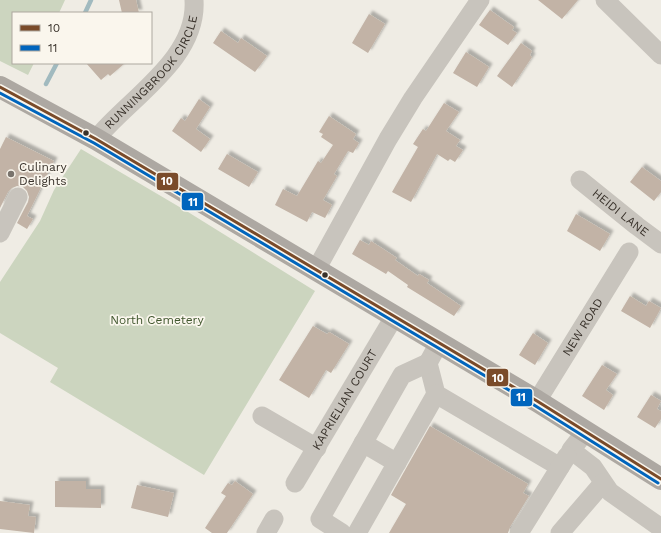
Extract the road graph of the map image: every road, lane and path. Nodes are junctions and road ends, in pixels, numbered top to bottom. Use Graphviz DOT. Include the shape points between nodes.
graph roads {
  1 [pos="194,0"];
  2 [pos="480,0"];
  3 [pos="606,0"];
  4 [pos="661,55"];
  5 [pos="0,87"];
  6 [pos="96,139"];
  7 [pos="580,180"];
  8 [pos="18,197"];
  9 [pos="0,233"];
  10 [pos="661,244"];
  11 [pos="629,252"];
  12 [pos="316,270"];
  13 [pos="394,316"];
  14 [pos="438,343"];
  15 [pos="428,363"];
  16 [pos="436,394"];
  17 [pos="537,401"];
  18 [pos="262,416"];
  19 [pos="586,431"];
  20 [pos="363,443"];
  21 [pos="317,448"];
  22 [pos="571,450"];
  23 [pos="397,463"];
  24 [pos="560,467"];
  25 [pos="661,479"];
  26 [pos="296,483"];
  27 [pos="604,483"];
  28 [pos="661,528"];
  29 [pos="342,533"];
  30 [pos="357,533"];
  31 [pos="519,533"];
  32 [pos="560,533"];
  1 -- 6 [label="street, RUNNINGBROOK CIRCLE" via="192,24 174,57 147,89"];
  2 -- 12 [label="street" via="388,138"];
  3 -- 4 [label="street"];
  5 -- 6 [label="main road"];
  6 -- 12 [label="main road"];
  7 -- 10 [label="street, HEIDI LANE"];
  8 -- 9 [label="street"];
  11 -- 17 [label="street, NEW ROAD"];
  12 -- 13 [label="main road"];
  13 -- 14 [label="main road"];
  13 -- 21 [label="street, KAPRIELIAN COURT"];
  14 -- 15 [label="street"];
  14 -- 17 [label="main road"];
  15 -- 16 [label="street"];
  15 -- 20 [label="street" via="402,375"];
  16 -- 23 [label="street"];
  16 -- 24 [label="street"];
  17 -- 19 [label="main road"];
  18 -- 21 [label="street"];
  19 -- 22 [label="street"];
  19 -- 25 [label="main road"];
  20 -- 23 [label="street"];
  20 -- 29 [label="street" via="320,519"];
  21 -- 26 [label="street, KAPRIELIAN COURT"];
  22 -- 24 [label="street"];
  22 -- 27 [label="street" via="593,467"];
  23 -- 30 [label="street"];
  24 -- 31 [label="street"];
  27 -- 28 [label="street" via="610,492"];
  27 -- 32 [label="street"];
}
